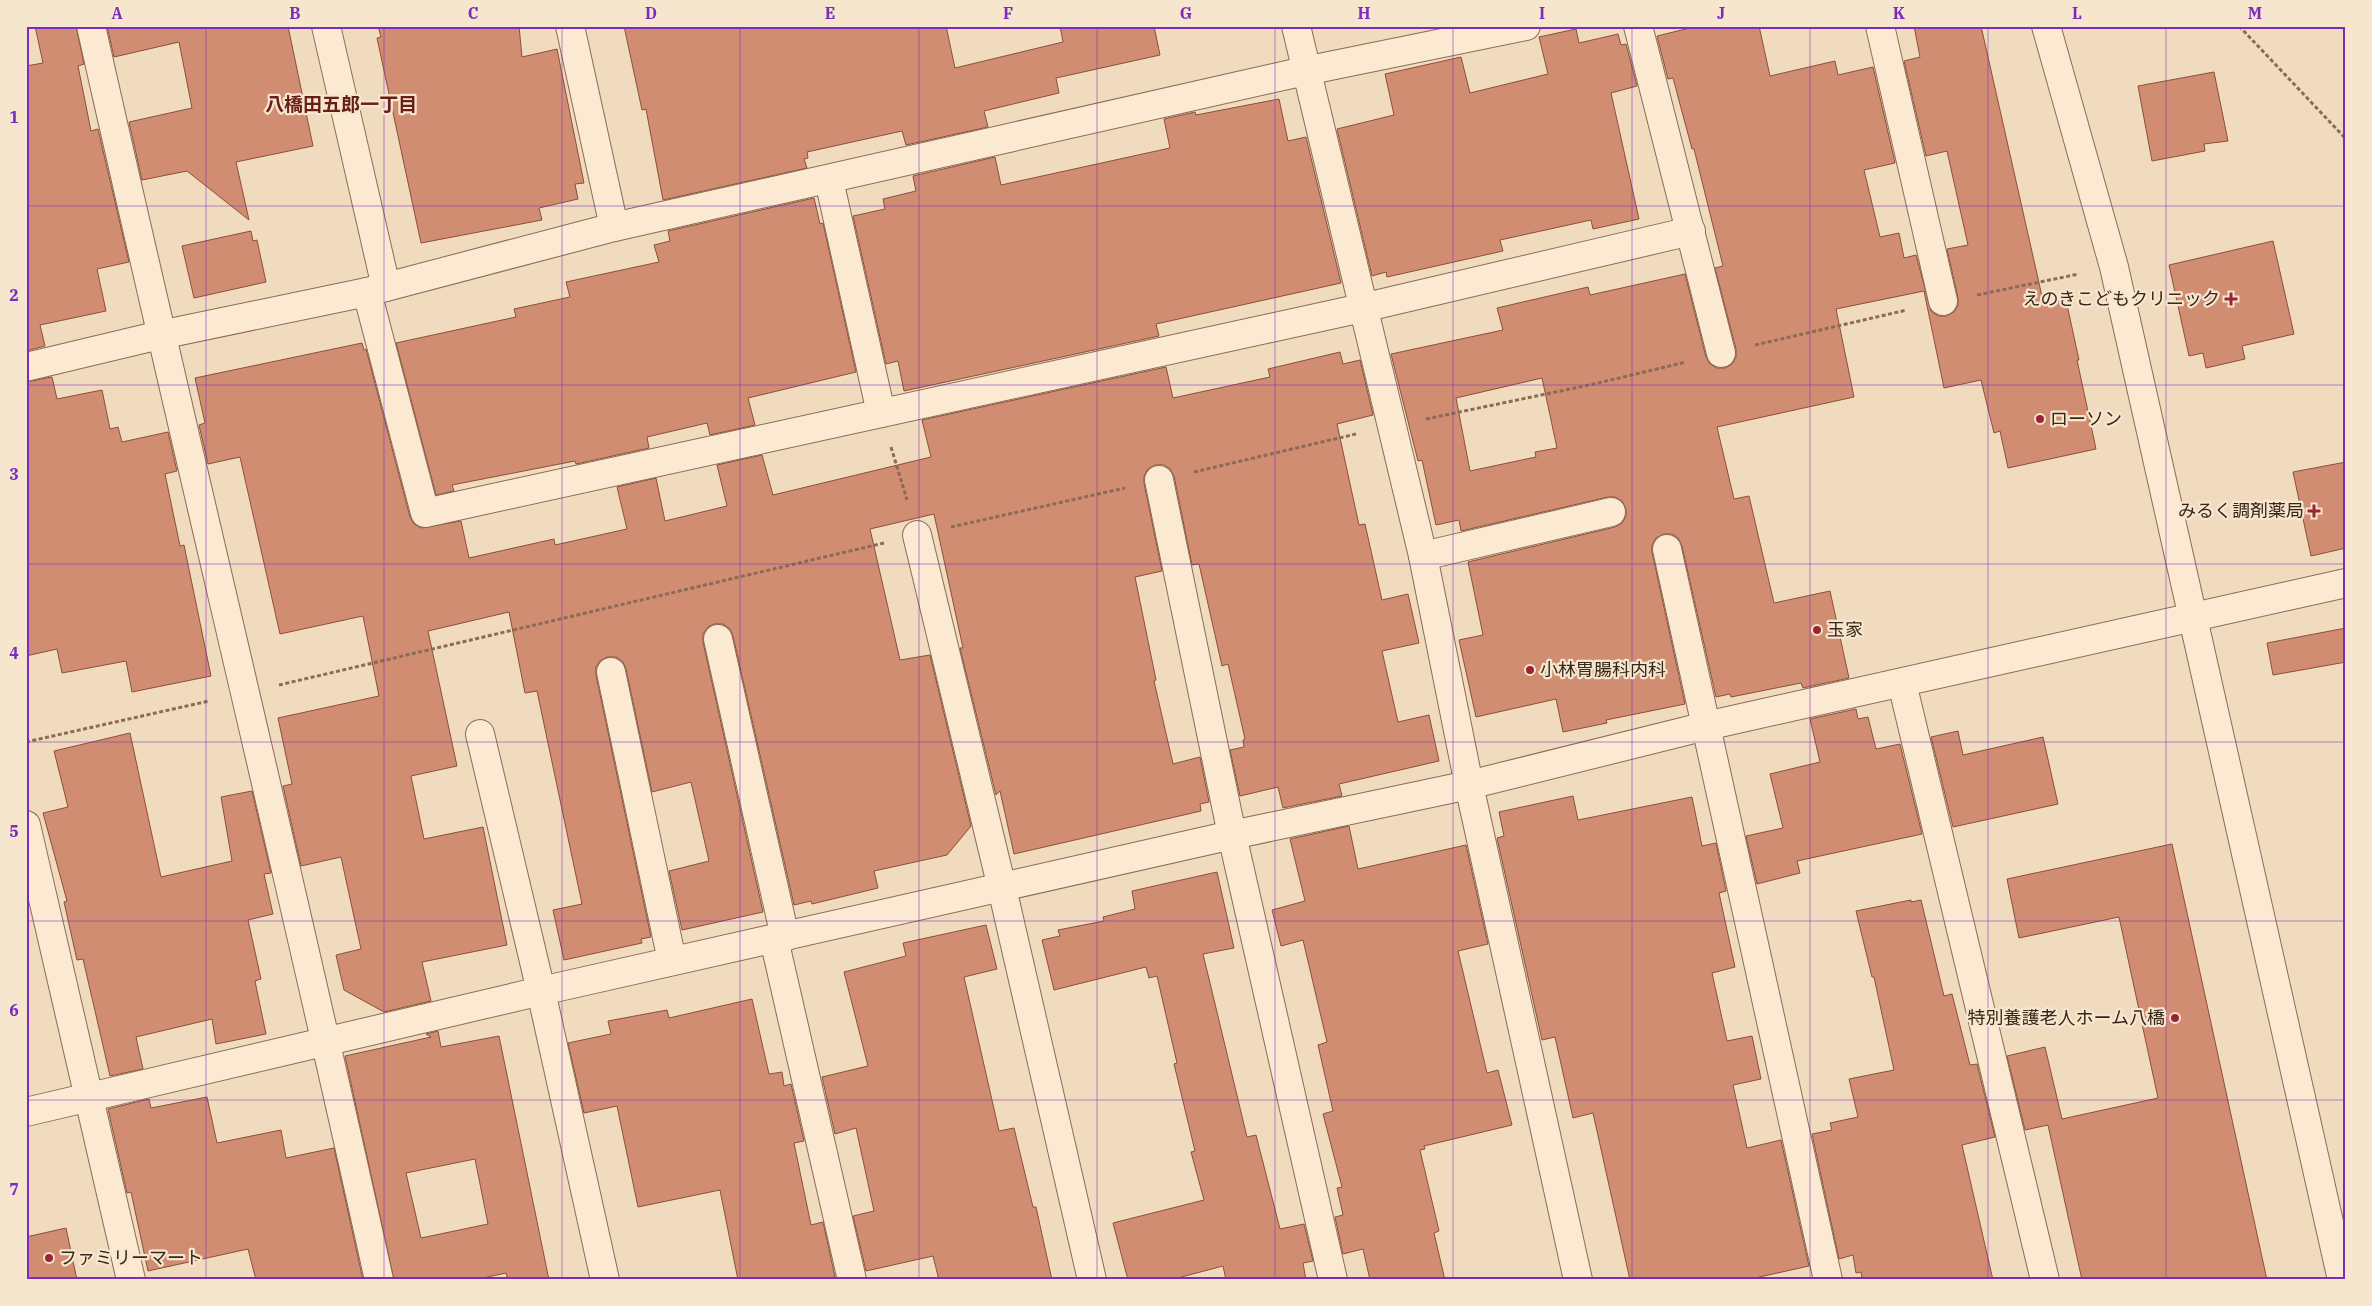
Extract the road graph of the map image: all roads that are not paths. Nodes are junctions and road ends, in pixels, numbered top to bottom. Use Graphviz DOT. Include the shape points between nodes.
graph roads {
  1 [pos="92,26"];
  2 [pos="326,26"];
  3 [pos="570,26"];
  4 [pos="1296,26"];
  5 [pos="1526,26"];
  6 [pos="1638,26"];
  7 [pos="1880,26"];
  8 [pos="2046,26"];
  9 [pos="1306,71"];
  10 [pos="829,180"];
  11 [pos="614,228"];
  12 [pos="1691,231"];
  13 [pos="376,290"];
  14 [pos="1943,301"];
  15 [pos="1362,308"];
  16 [pos="160,335"];
  17 [pos="1721,353"];
  18 [pos="26,366"];
  19 [pos="882,413"];
  20 [pos="1160,480"];
  21 [pos="1612,512"];
  22 [pos="917,535"];
  23 [pos="1667,549"];
  24 [pos="1423,556"];
  25 [pos="2346,583"];
  26 [pos="2193,616"];
  27 [pos="718,639"];
  28 [pos="611,672"];
  29 [pos="1902,683"];
  30 [pos="1706,726"];
  31 [pos="480,734"];
  32 [pos="1469,785"];
  33 [pos="26,825"];
  34 [pos="1232,835"];
  35 [pos="1002,888"];
  36 [pos="779,938"];
  37 [pos="672,961"];
  38 [pos="541,991"];
  39 [pos="327,1042"];
  40 [pos="90,1098"];
  41 [pos="26,1112"];
  42 [pos="131,1280"];
  43 [pos="379,1280"];
  44 [pos="605,1280"];
  45 [pos="852,1280"];
  46 [pos="1092,1280"];
  47 [pos="1333,1280"];
  48 [pos="1578,1280"];
  49 [pos="1828,1280"];
  50 [pos="2045,1280"];
  51 [pos="2342,1280"];
  1 -- 16 [label="street"];
  2 -- 13 [label="street"];
  3 -- 11 [label="street"];
  4 -- 9 [label="street"];
  5 -- 9 [label="street"];
  6 -- 12 [label="street"];
  7 -- 14 [label="street"];
  8 -- 26 [label="street" via="2114,268"];
  9 -- 10 [label="street"];
  9 -- 15 [label="street"];
  10 -- 11 [label="street"];
  10 -- 19 [label="street"];
  11 -- 13 [label="street"];
  12 -- 15 [label="street"];
  12 -- 17 [label="street"];
  13 -- 16 [label="street"];
  13 -- 19 [label="street" via="425,513"];
  15 -- 19 [label="street"];
  15 -- 24 [label="street"];
  16 -- 18 [label="street"];
  16 -- 39 [label="street"];
  20 -- 34 [label="street"];
  21 -- 24 [label="street"];
  22 -- 35 [label="street"];
  23 -- 30 [label="street"];
  24 -- 32 [label="street"];
  25 -- 26 [label="street"];
  26 -- 29 [label="street"];
  26 -- 51 [label="street"];
  27 -- 36 [label="street"];
  28 -- 37 [label="street"];
  29 -- 30 [label="street"];
  29 -- 50 [label="street"];
  30 -- 32 [label="street"];
  30 -- 49 [label="street"];
  31 -- 38 [label="street"];
  32 -- 34 [label="street"];
  32 -- 48 [label="street"];
  33 -- 40 [label="street"];
  34 -- 35 [label="street"];
  34 -- 47 [label="street"];
  35 -- 36 [label="street"];
  35 -- 46 [label="street"];
  36 -- 37 [label="street"];
  36 -- 45 [label="street"];
  37 -- 38 [label="street"];
  38 -- 39 [label="street"];
  38 -- 44 [label="street"];
  39 -- 40 [label="street"];
  39 -- 43 [label="street"];
  40 -- 41 [label="street"];
  40 -- 42 [label="street"];
}
